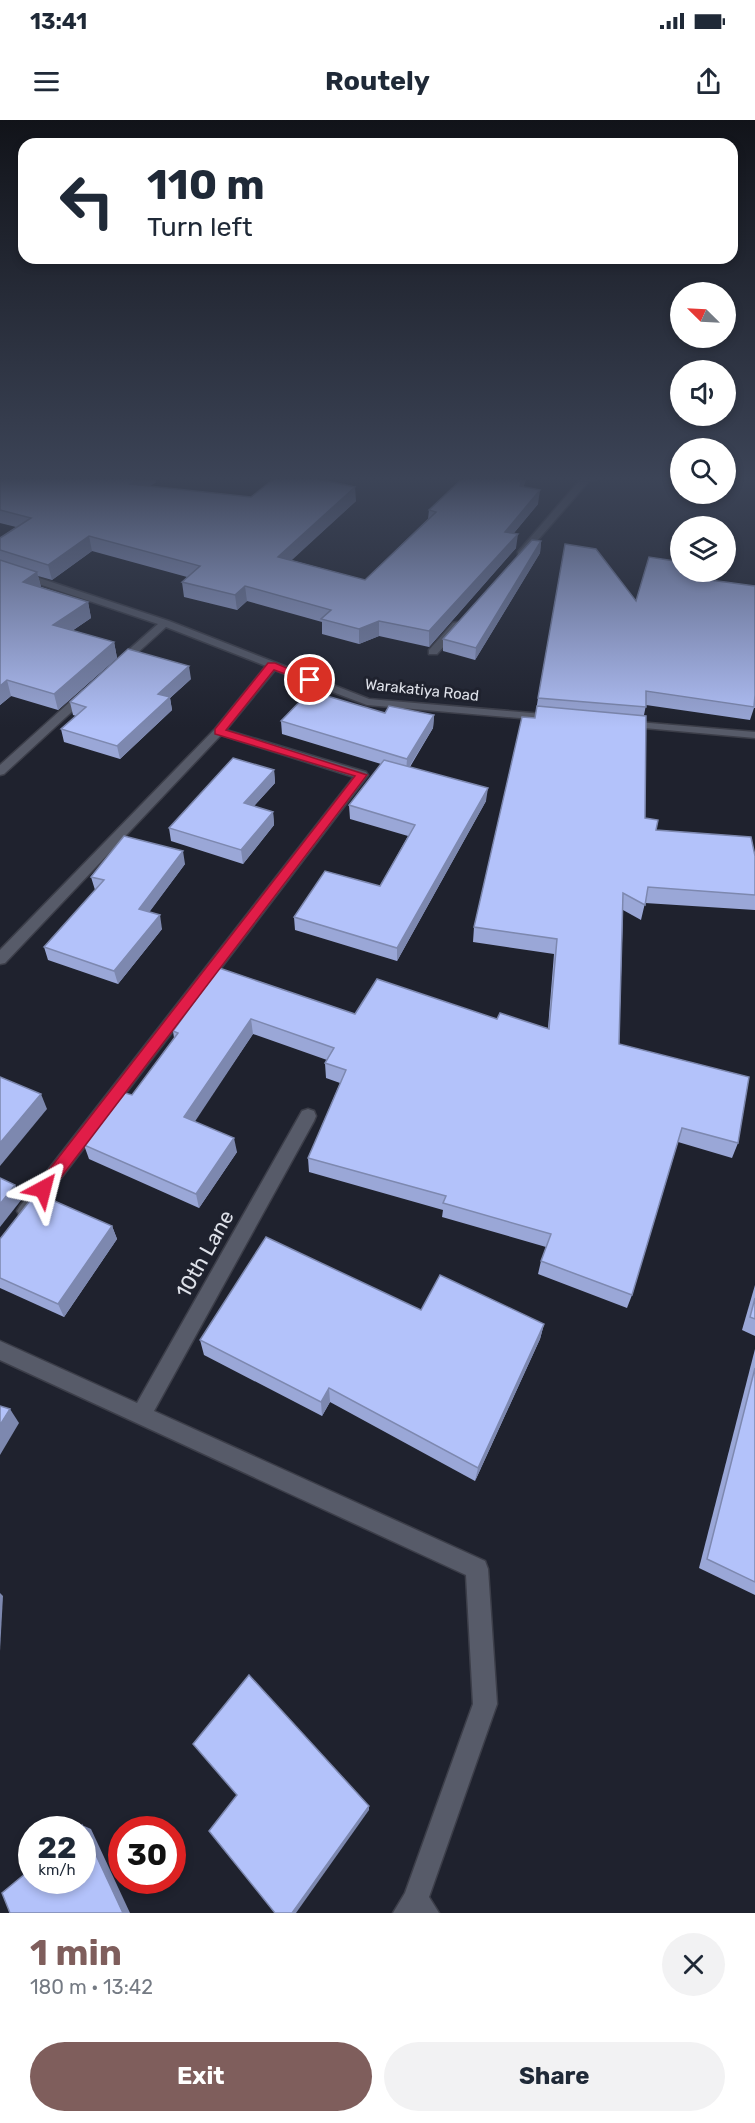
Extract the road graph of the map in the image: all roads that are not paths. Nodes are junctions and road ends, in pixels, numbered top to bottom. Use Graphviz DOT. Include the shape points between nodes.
graph roads {
  1 [pos="516,561"];
  2 [pos="513,564"];
  3 [pos="0,568"];
  4 [pos="465,616"];
  5 [pos="165,623"];
  6 [pos="433,652"];
  7 [pos="272,666"];
  8 [pos="112,669"];
  9 [pos="95,685"];
  10 [pos="567,719"];
  11 [pos="614,723"];
  12 [pos="219,731"];
  13 [pos="755,735"];
  14 [pos="0,771"];
  15 [pos="0,959"];
  16 [pos="308,1116"];
  17 [pos="14,1226"];
  18 [pos="0,1350"];
  19 [pos="141,1415"];
  20 [pos="416,1909"];
  1 -- 2 [label="street"];
  3 -- 5 [label="street, Warakatiya Road"];
  4 -- 6 [label="street"];
  5 -- 7 [label="street, Warakatiya Road"];
  5 -- 8 [label="street"];
  7 -- 10 [label="street, Warakatiya Road" via="367,702"];
  7 -- 12 [label="street"];
  9 -- 14 [label="street"];
  11 -- 13 [label="street"];
  12 -- 15 [label="street"];
  12 -- 17 [label="street" via="362,775"];
  16 -- 19 [label="street, 10th Lane"];
  18 -- 19 [label="street"];
  19 -- 20 [label="street" via="477,1569 485,1704"];
}
